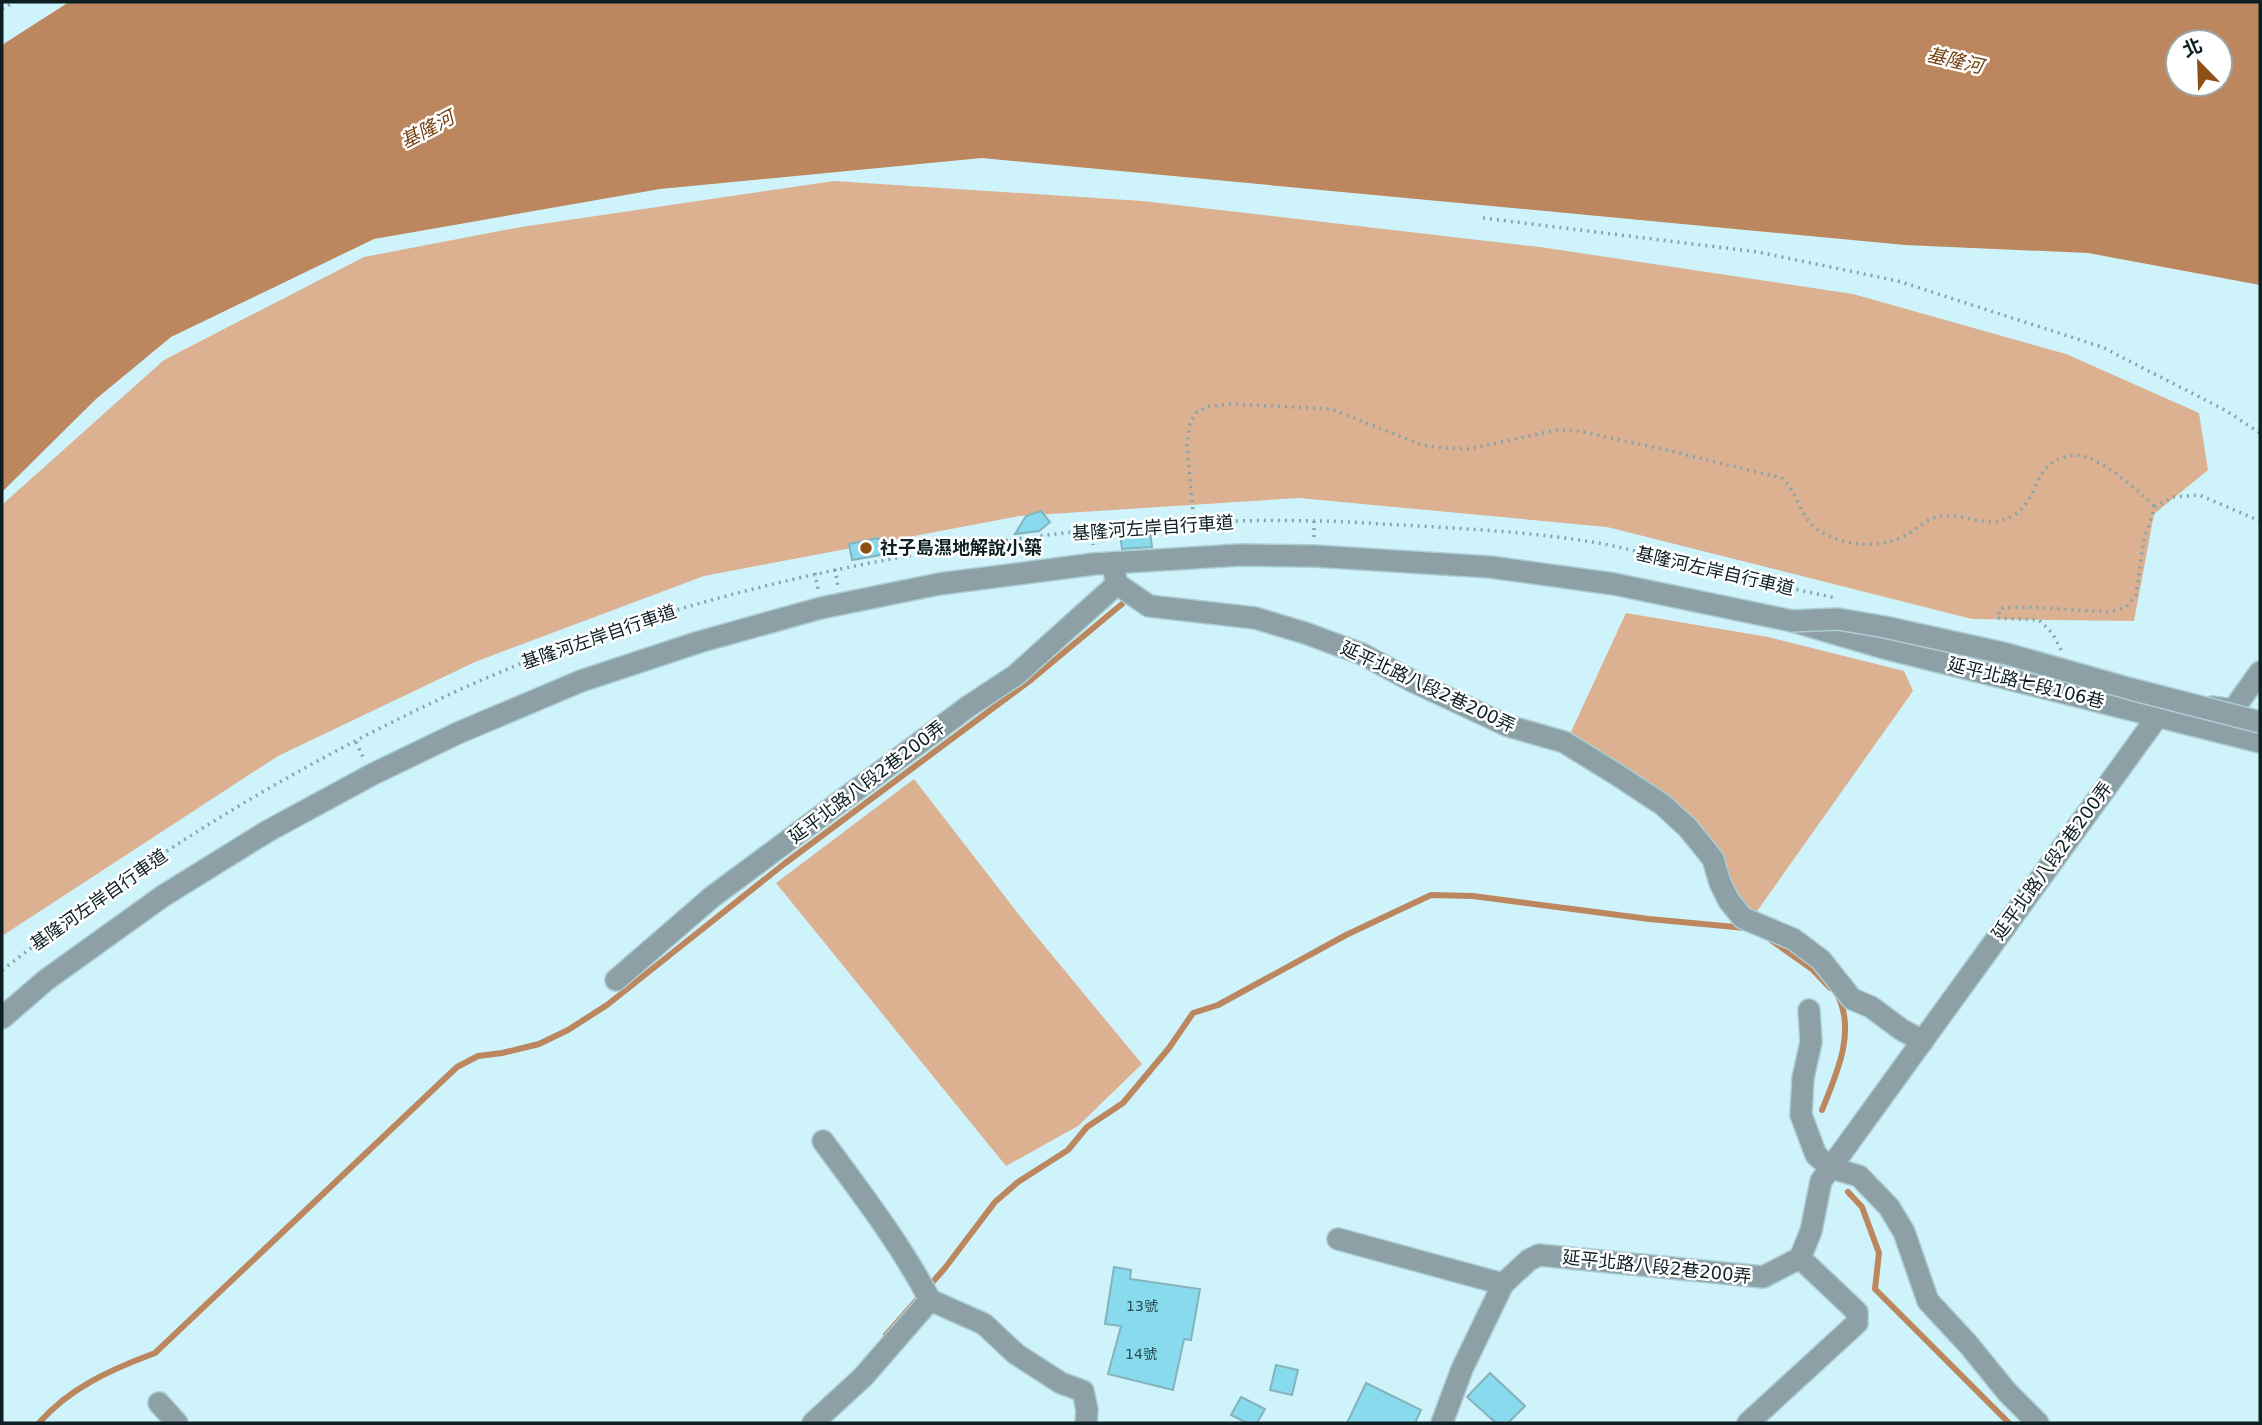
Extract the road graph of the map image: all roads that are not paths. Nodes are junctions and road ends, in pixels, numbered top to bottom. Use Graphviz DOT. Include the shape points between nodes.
graph roads {
  1 [pos="1112,563"];
  2 [pos="1117,584"];
  3 [pos="1792,621"];
  4 [pos="2260,672"];
  5 [pos="2251,701"];
  6 [pos="2148,714"];
  7 [pos="2260,722"];
  8 [pos="2260,742"];
  9 [pos="616,980"];
  10 [pos="1809,1010"];
  11 [pos="2,1018"];
  12 [pos="1923,1041"];
  13 [pos="823,1141"];
  14 [pos="1831,1168"];
  15 [pos="1338,1239"];
  16 [pos="1800,1258"];
  17 [pos="1503,1284"];
  18 [pos="930,1300"];
  19 [pos="159,1403"];
  20 [pos="177,1423"];
  21 [pos="813,1423"];
  22 [pos="1086,1423"];
  23 [pos="1443,1423"];
  24 [pos="1748,1423"];
  25 [pos="2038,1423"];
  1 -- 2 [label="street"];
  1 -- 3 [label="street" via="1240,555 1490,567 1614,584"];
  1 -- 11 [label="street" via="939,584 821,608 581,681 458,733 268,831 163,896 46,980"];
  2 -- 9 [label="street, 延平北路八段2巷200弄" via="1016,675 712,898"];
  2 -- 12 [label="street, 延平北路八段2巷200弄" via="1149,606 1255,618 1305,633 1362,654 1508,726 1564,742 1663,805 1688,828 1713,859 1729,901 1743,918 1793,939 1821,960 1852,999"];
  3 -- 6 [label="street, 延平北路七段106巷"];
  3 -- 7 [label="street, bridge" via="1838,619 1885,627 2007,654"];
  4 -- 5 [label="street"];
  5 -- 6 [label="street" via="2233,710 2150,697"];
  6 -- 8 [label="street, 延平北路七段106巷"];
  6 -- 12 [label="street, 延平北路八段2巷200弄"];
  10 -- 14 [label="street" via="1811,1042 1801,1115 1816,1155"];
  12 -- 14 [label="street, 延平北路八段2巷200弄"];
  13 -- 18 [label="street" via="879,1217"];
  14 -- 16 [label="street, 延平北路八段2巷200弄" via="1821,1181 1811,1231"];
  14 -- 25 [label="street" via="1859,1176 1889,1207 1904,1232 1928,1301"];
  15 -- 17 [label="street"];
  16 -- 17 [label="street, 延平北路八段2巷200弄" via="1763,1277 1539,1255"];
  16 -- 24 [label="street" via="1857,1312 1857,1323"];
  17 -- 23 [label="street, 延平北路八段2巷200弄" via="1462,1368"];
  18 -- 21 [label="street" via="863,1377"];
  18 -- 22 [label="street" via="984,1324 1016,1354 1060,1383 1083,1391"];
  19 -- 20 [label="street"];
}
